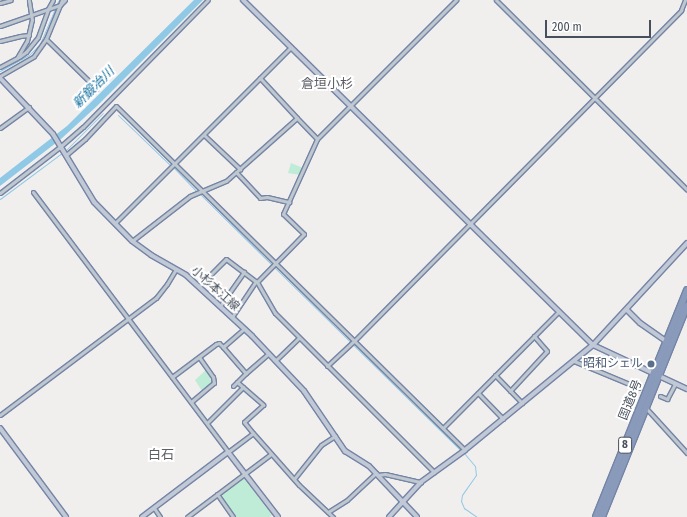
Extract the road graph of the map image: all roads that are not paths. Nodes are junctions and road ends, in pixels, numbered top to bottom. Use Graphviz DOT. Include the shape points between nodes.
graph roads {
  1 [pos="11,0"];
  2 [pos="29,0"];
  3 [pos="53,0"];
  4 [pos="64,0"];
  5 [pos="208,0"];
  6 [pos="243,0"];
  7 [pos="456,0"];
  8 [pos="496,0"];
  9 [pos="685,0"];
  10 [pos="0,3"];
  11 [pos="60,5"];
  12 [pos="48,9"];
  13 [pos="31,15"];
  14 [pos="0,26"];
  15 [pos="29,35"];
  16 [pos="46,39"];
  17 [pos="0,41"];
  18 [pos="290,47"];
  19 [pos="17,58"];
  20 [pos="0,67"];
  21 [pos="0,77"];
  22 [pos="260,78"];
  23 [pos="97,89"];
  24 [pos="594,98"];
  25 [pos="29,106"];
  26 [pos="351,106"];
  27 [pos="297,118"];
  28 [pos="0,128"];
  29 [pos="204,135"];
  30 [pos="317,139"];
  31 [pos="61,146"];
  32 [pos="66,155"];
  33 [pos="175,163"];
  34 [pos="240,169"];
  35 [pos="236,172"];
  36 [pos="687,190"];
  37 [pos="203,191"];
  38 [pos="33,192"];
  39 [pos="0,193"];
  40 [pos="289,202"];
  41 [pos="115,224"];
  42 [pos="470,224"];
  43 [pos="132,241"];
  44 [pos="687,243"];
  45 [pos="276,262"];
  46 [pos="176,269"];
  47 [pos="244,272"];
  48 [pos="257,282"];
  49 [pos="199,286"];
  50 [pos="687,292"];
  51 [pos="220,306"];
  52 [pos="687,306"];
  53 [pos="627,310"];
  54 [pos="558,312"];
  55 [pos="232,317"];
  56 [pos="128,318"];
  57 [pos="244,329"];
  58 [pos="534,336"];
  59 [pos="299,338"];
  60 [pos="355,340"];
  61 [pos="667,342"];
  62 [pos="593,346"];
  63 [pos="223,347"];
  64 [pos="269,353"];
  65 [pos="199,357"];
  66 [pos="276,360"];
  67 [pos="574,361"];
  68 [pos="326,366"];
  69 [pos="246,373"];
  70 [pos="656,374"];
  71 [pos="495,375"];
  72 [pos="172,377"];
  73 [pos="237,382"];
  74 [pos="675,384"];
  75 [pos="233,386"];
  76 [pos="243,387"];
  77 [pos="639,388"];
  78 [pos="687,389"];
  79 [pos="510,390"];
  80 [pos="478,393"];
  81 [pos="660,396"];
  82 [pos="191,402"];
  83 [pos="522,403"];
  84 [pos="646,408"];
  85 [pos="0,415"];
  86 [pos="503,419"];
  87 [pos="207,423"];
  88 [pos="0,428"];
  89 [pos="443,428"];
  90 [pos="253,433"];
  91 [pos="334,436"];
  92 [pos="466,450"];
  93 [pos="228,452"];
  94 [pos="687,453"];
  95 [pos="272,454"];
  96 [pos="246,472"];
  97 [pos="434,472"];
  98 [pos="377,474"];
  99 [pos="294,479"];
  100 [pos="421,482"];
  101 [pos="217,494"];
  102 [pos="403,503"];
  103 [pos="154,508"];
  104 [pos="328,512"];
  105 [pos="232,516"];
  106 [pos="276,516"];
  107 [pos="66,517"];
  108 [pos="142,517"];
  109 [pos="160,517"];
  110 [pos="187,517"];
  111 [pos="333,517"];
  112 [pos="388,517"];
  113 [pos="417,517"];
  114 [pos="596,517"];
  115 [pos="602,517"];
  1 -- 10 [label="street"];
  2 -- 13 [label="street"];
  3 -- 12 [label="street"];
  4 -- 11 [label="street"];
  5 -- 31 [label="street" via="83,127"];
  6 -- 18 [label="street"];
  7 -- 26 [label="street"];
  8 -- 24 [label="street"];
  9 -- 24 [label="street" via="681,10"];
  11 -- 12 [label="street"];
  11 -- 16 [label="street"];
  12 -- 13 [label="street"];
  12 -- 19 [label="street" via="38,37 26,52"];
  13 -- 14 [label="street"];
  13 -- 15 [label="street"];
  15 -- 17 [label="street"];
  15 -- 19 [label="street"];
  16 -- 21 [label="street" via="34,56"];
  16 -- 23 [label="street"];
  18 -- 22 [label="street"];
  18 -- 26 [label="street"];
  19 -- 20 [label="street"];
  21 -- 25 [label="street, 小杉本江線"];
  22 -- 27 [label="street"];
  22 -- 29 [label="street"];
  24 -- 36 [label="street"];
  24 -- 42 [label="street"];
  25 -- 28 [label="street"];
  25 -- 31 [label="street, 小杉本江線"];
  26 -- 30 [label="street"];
  26 -- 42 [label="street"];
  27 -- 30 [label="street"];
  27 -- 34 [label="street"];
  29 -- 33 [label="street"];
  29 -- 34 [label="street"];
  30 -- 40 [label="street"];
  31 -- 32 [label="street, 小杉本江線"];
  31 -- 39 [label="street"];
  32 -- 33 [label="street" via="116,106"];
  32 -- 41 [label="street, 小杉本江線" via="81,184"];
  33 -- 37 [label="street"];
  33 -- 41 [label="street"];
  34 -- 35 [label="street"];
  35 -- 37 [label="street" via="226,181"];
  35 -- 40 [label="street" via="260,198"];
  37 -- 43 [label="street" via="190,196"];
  37 -- 45 [label="street"];
  38 -- 56 [label="street"];
  40 -- 45 [label="street" via="283,214 304,234"];
  41 -- 43 [label="street, 小杉本江線"];
  42 -- 54 [label="street"];
  42 -- 60 [label="street"];
  43 -- 46 [label="street, 小杉本江線"];
  44 -- 53 [label="street"];
  45 -- 48 [label="street"];
  45 -- 60 [label="street"];
  46 -- 49 [label="street, 小杉本江線"];
  46 -- 56 [label="street" via="156,298"];
  47 -- 48 [label="street"];
  47 -- 49 [label="street" via="226,259"];
  47 -- 51 [label="street"];
  48 -- 55 [label="street"];
  48 -- 59 [label="street" via="275,313"];
  49 -- 51 [label="street, 小杉本江線"];
  50 -- 61 [label="highway, 国道8号 / 8"];
  51 -- 55 [label="street, 小杉本江線"];
  52 -- 70 [label="highway, 国道8号 / 8"];
  53 -- 61 [label="street" via="640,323"];
  53 -- 62 [label="street"];
  54 -- 58 [label="street"];
  54 -- 62 [label="street"];
  55 -- 57 [label="street, 小杉本江線"];
  56 -- 72 [label="street"];
  56 -- 85 [label="street"];
  57 -- 63 [label="street"];
  57 -- 64 [label="street, 小杉本江線"];
  58 -- 71 [label="street"];
  58 -- 79 [label="street" via="547,351"];
  59 -- 66 [label="street"];
  59 -- 68 [label="street"];
  60 -- 68 [label="street"];
  60 -- 89 [label="street"];
  61 -- 70 [label="highway, 国道8号 / 8"];
  62 -- 67 [label="street"];
  62 -- 70 [label="street"];
  63 -- 65 [label="street" via="218,343"];
  63 -- 69 [label="street"];
  64 -- 66 [label="street, 小杉本江線"];
  64 -- 69 [label="street"];
  65 -- 72 [label="street"];
  65 -- 82 [label="street" via="213,377 214,383"];
  66 -- 91 [label="street, 小杉本江線" via="304,391"];
  67 -- 77 [label="street"];
  67 -- 83 [label="street"];
  68 -- 97 [label="street"];
  69 -- 73 [label="street"];
  70 -- 74 [label="street"];
  70 -- 84 [label="highway, 国道8号 / 8"];
  70 -- 114 [label="highway, 国道8号 / 8"];
  71 -- 79 [label="street"];
  71 -- 80 [label="street"];
  72 -- 82 [label="street"];
  73 -- 75 [label="street"];
  73 -- 76 [label="street"];
  74 -- 78 [label="street"];
  74 -- 81 [label="street" via="667,398"];
  76 -- 87 [label="street"];
  76 -- 90 [label="street" via="263,405 244,422"];
  79 -- 83 [label="street"];
  80 -- 86 [label="street"];
  80 -- 89 [label="street"];
  82 -- 87 [label="street"];
  83 -- 86 [label="street"];
  84 -- 94 [label="street"];
  84 -- 115 [label="highway, 国道8号 / 8"];
  86 -- 92 [label="street"];
  87 -- 93 [label="street"];
  88 -- 107 [label="street"];
  89 -- 92 [label="street"];
  90 -- 93 [label="street"];
  90 -- 95 [label="street"];
  91 -- 98 [label="street, 小杉本江線" via="348,454 369,466"];
  91 -- 99 [label="street" via="321,445"];
  92 -- 97 [label="street"];
  93 -- 96 [label="street"];
  93 -- 103 [label="street"];
  95 -- 96 [label="street"];
  95 -- 99 [label="street"];
  96 -- 101 [label="street"];
  96 -- 106 [label="street"];
  97 -- 100 [label="street"];
  98 -- 100 [label="street"];
  98 -- 102 [label="street, 小杉本江線"];
  98 -- 104 [label="street" via="347,500"];
  99 -- 104 [label="street"];
  100 -- 102 [label="street"];
  101 -- 105 [label="street"];
  101 -- 110 [label="street"];
  102 -- 112 [label="street"];
  102 -- 113 [label="street, 小杉本江線"];
  103 -- 108 [label="street"];
  103 -- 109 [label="street"];
  104 -- 111 [label="street"];
}
